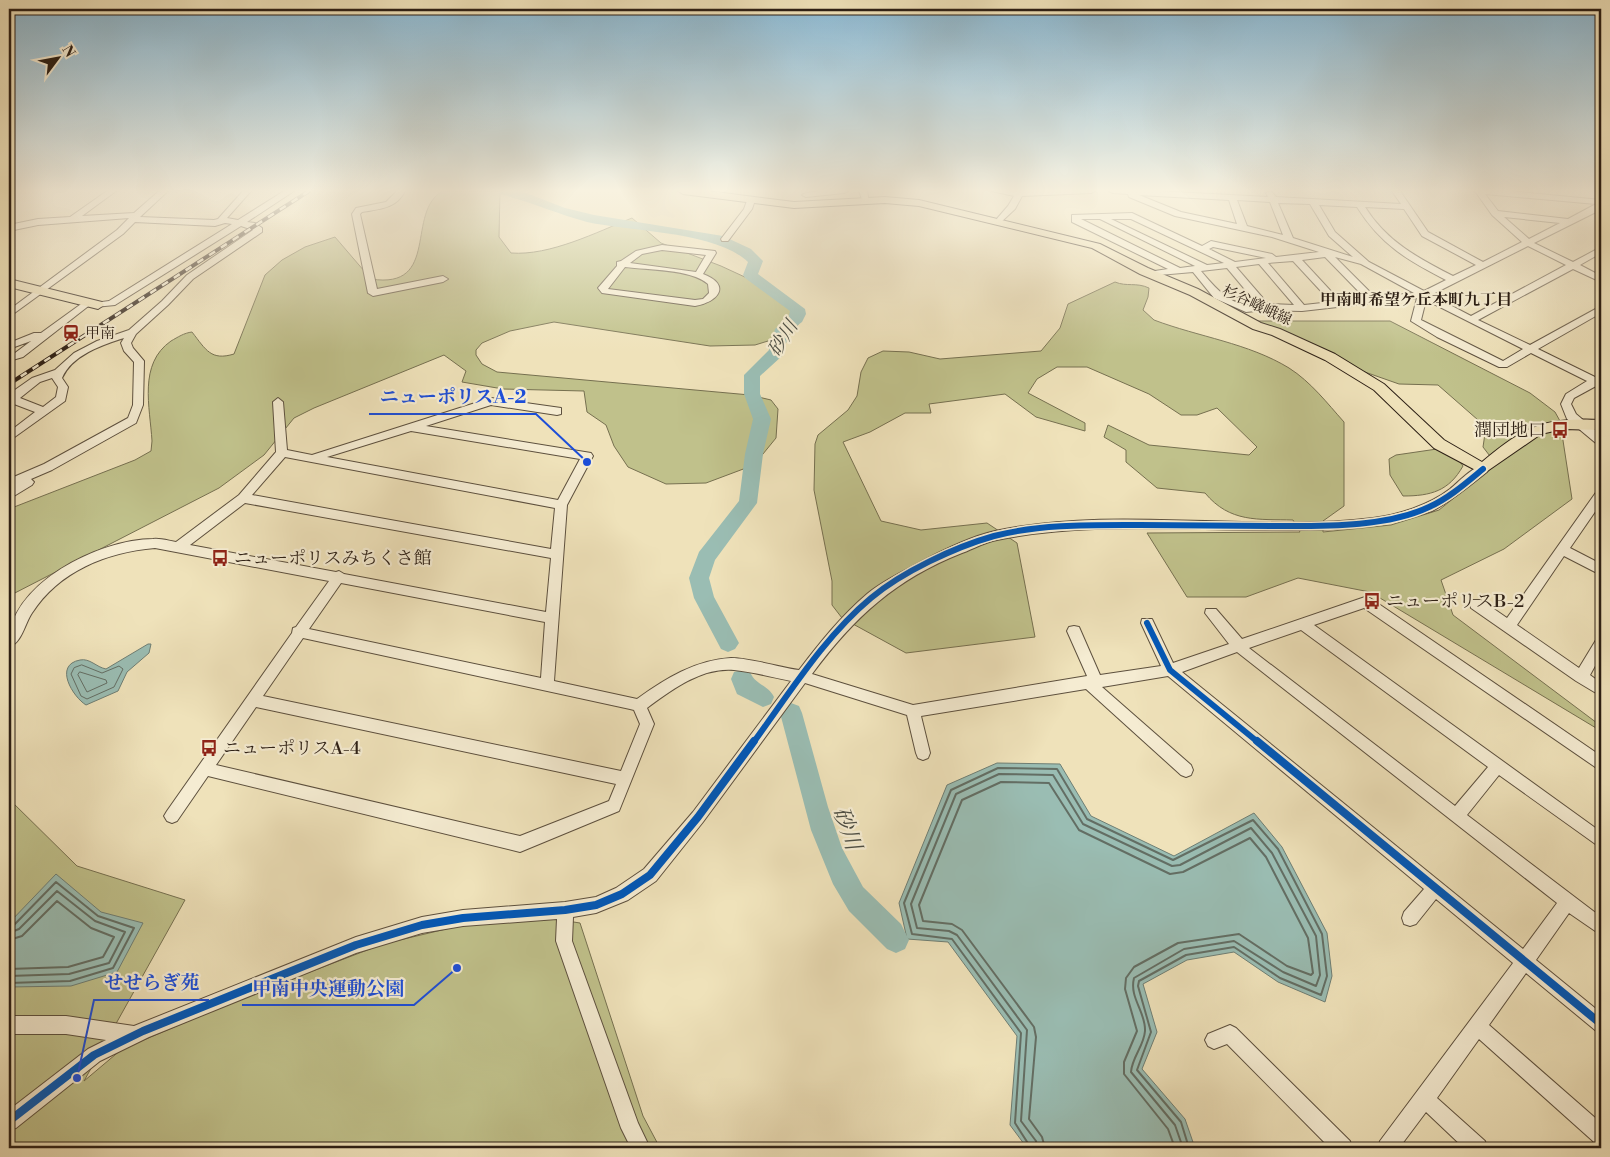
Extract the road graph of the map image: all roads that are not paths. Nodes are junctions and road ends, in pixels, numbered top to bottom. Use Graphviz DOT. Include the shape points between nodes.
graph roads {
  1 [pos="102,245"];
  2 [pos="204,245"];
  3 [pos="237,245"];
  4 [pos="363,245"];
  5 [pos="1092,245"];
  6 [pos="1126,245"];
  7 [pos="1159,245"];
  8 [pos="1192,245"];
  9 [pos="1210,245"];
  10 [pos="1216,245"];
  11 [pos="1306,245"];
  12 [pos="1344,245"];
  13 [pos="1392,245"];
  14 [pos="1445,245"];
  15 [pos="1524,245"];
  16 [pos="1532,245"];
  17 [pos="1203,250"];
  18 [pos="1601,250"];
  19 [pos="1328,253"];
  20 [pos="1294,258"];
  21 [pos="1284,260"];
  22 [pos="1262,262"];
  23 [pos="620,264"];
  24 [pos="1366,264"];
  25 [pos="1232,265"];
  26 [pos="1482,265"];
  27 [pos="1573,265"];
  28 [pos="1206,268"];
  29 [pos="1195,269"];
  30 [pos="1179,271"];
  31 [pos="1151,274"];
  32 [pos="698,275"];
  33 [pos="443,279"];
  34 [pos="1601,279"];
  35 [pos="1453,280"];
  36 [pos="9,283"];
  37 [pos="40,290"];
  38 [pos="1423,295"];
  39 [pos="1372,300"];
  40 [pos="1337,303"];
  41 [pos="93,304"];
  42 [pos="1264,307"];
  43 [pos="1302,308"];
  44 [pos="1601,309"];
  45 [pos="9,314"];
  46 [pos="1471,320"];
  47 [pos="132,332"];
  48 [pos="29,342"];
  49 [pos="9,346"];
  50 [pos="1530,350"];
  51 [pos="9,358"];
  52 [pos="58,374"];
  53 [pos="1599,381"];
  54 [pos="278,402"];
  55 [pos="557,411"];
  56 [pos="45,412"];
  57 [pos="1578,424"];
  58 [pos="1601,425"];
  59 [pos="411,427"];
  60 [pos="9,437"];
  61 [pos="1601,441"];
  62 [pos="282,453"];
  63 [pos="314,458"];
  64 [pos="48,467"];
  65 [pos="1483,469"];
  66 [pos="9,484"];
  67 [pos="1601,494"];
  68 [pos="9,495"];
  69 [pos="243,498"];
  70 [pos="562,505"];
  71 [pos="180,546"];
  72 [pos="1562,549"];
  73 [pos="558,555"];
  74 [pos="1601,570"];
  75 [pos="339,576"];
  76 [pos="1476,604"];
  77 [pos="1211,613"];
  78 [pos="552,618"];
  79 [pos="1147,623"];
  80 [pos="1303,624"];
  81 [pos="1508,627"];
  82 [pos="298,632"];
  83 [pos="1074,632"];
  84 [pos="9,642"];
  85 [pos="1601,644"];
  86 [pos="1238,646"];
  87 [pos="1170,670"];
  88 [pos="803,677"];
  89 [pos="1582,677"];
  90 [pos="1092,682"];
  91 [pos="547,685"];
  92 [pos="1601,690"];
  93 [pos="252,700"];
  94 [pos="639,706"];
  95 [pos="913,711"];
  96 [pos="923,753"];
  97 [pos="1601,764"];
  98 [pos="1498,766"];
  99 [pos="206,768"];
  100 [pos="1186,770"];
  101 [pos="626,779"];
  102 [pos="1456,815"];
  103 [pos="172,816"];
  104 [pos="1601,841"];
  105 [pos="1435,888"];
  106 [pos="1568,901"];
  107 [pos="565,910"];
  108 [pos="1410,918"];
  109 [pos="1601,927"];
  110 [pos="1524,960"];
  111 [pos="1601,1024"];
  112 [pos="9,1025"];
  113 [pos="1477,1026"];
  114 [pos="134,1035"];
  115 [pos="1214,1040"];
  116 [pos="1425,1099"];
  117 [pos="9,1121"];
  118 [pos="1601,1135"];
  119 [pos="641,1148"];
  120 [pos="1343,1148"];
  121 [pos="1387,1148"];
  122 [pos="1478,1148"];
  1 -- 37 [label="street"];
  2 -- 41 [label="street" via="112,303"];
  3 -- 47 [label="street" via="190,277"];
  4 -- 33 [label="street" via="373,293"];
  5 -- 31 [label="main road, 杉谷嶬峨線"];
  6 -- 30 [label="street"];
  7 -- 28 [label="street"];
  8 -- 17 [label="street"];
  9 -- 17 [label="street"];
  10 -- 21 [label="street"];
  11 -- 19 [label="street"];
  12 -- 24 [label="street"];
  13 -- 35 [label="street"];
  14 -- 26 [label="street"];
  15 -- 26 [label="street"];
  16 -- 27 [label="street"];
  17 -- 25 [label="street"];
  18 -- 27 [label="street"];
  19 -- 20 [label="street"];
  19 -- 24 [label="street"];
  19 -- 39 [label="street"];
  20 -- 21 [label="street"];
  20 -- 40 [label="street"];
  21 -- 22 [label="street"];
  22 -- 25 [label="street"];
  22 -- 43 [label="street"];
  23 -- 32 [label="street"];
  23 -- 32 [label="street" via="648,248 712,253"];
  23 -- 32 [label="street" via="603,288 605,291 701,303 714,294 714,286"];
  24 -- 38 [label="street"];
  25 -- 28 [label="street"];
  25 -- 42 [label="street"];
  26 -- 35 [label="street"];
  27 -- 34 [label="street"];
  27 -- 46 [label="street"];
  28 -- 29 [label="street"];
  29 -- 30 [label="street"];
  29 -- 42 [label="street" via="1217,296 1246,310"];
  30 -- 31 [label="street"];
  31 -- 65 [label="main road, 杉谷嶬峨線" via="1194,292 1257,326 1306,345 1356,372 1379,387 1439,444"];
  35 -- 38 [label="street"];
  36 -- 37 [label="main road"];
  37 -- 41 [label="main road"];
  37 -- 45 [label="street"];
  38 -- 39 [label="street"];
  38 -- 46 [label="street"];
  38 -- 50 [label="street" via="1416,321 1440,335 1503,365"];
  39 -- 40 [label="street"];
  40 -- 43 [label="street"];
  41 -- 48 [label="street"];
  42 -- 43 [label="street"];
  44 -- 50 [label="street"];
  46 -- 50 [label="street"];
  47 -- 52 [label="street" via="118,335 68,360"];
  47 -- 64 [label="street" via="126,343 139,360 138,405 132,420"];
  48 -- 49 [label="street"];
  48 -- 51 [label="street" via="19,355"];
  50 -- 53 [label="street"];
  52 -- 56 [label="street" via="64,392"];
  52 -- 56 [label="street" via="36,380 16,394 18,402"];
  53 -- 57 [label="street" via="1568,398 1568,412"];
  54 -- 62 [label="street"];
  55 -- 59 [label="street" via="491,401"];
  56 -- 60 [label="street"];
  57 -- 58 [label="main road"];
  57 -- 61 [label="street"];
  57 -- 65 [label="main road" via="1544,426 1533,430"];
  59 -- 63 [label="street"];
  59 -- 70 [label="street" via="586,456"];
  62 -- 63 [label="street"];
  62 -- 69 [label="street"];
  63 -- 70 [label="street"];
  64 -- 66 [label="street"];
  64 -- 68 [label="street"];
  65 -- 88 [label="street" via="1452,494 1427,508 1375,522 1330,526 1101,525 1046,528 994,536 942,556 871,598 846,622"];
  67 -- 72 [label="street"];
  69 -- 71 [label="street"];
  69 -- 73 [label="street"];
  70 -- 73 [label="street"];
  71 -- 75 [label="street"];
  71 -- 84 [label="street" via="155,543 115,548 67,571 47,585 34,600"];
  72 -- 74 [label="street"];
  72 -- 81 [label="street"];
  73 -- 78 [label="street"];
  75 -- 78 [label="street"];
  75 -- 82 [label="street"];
  76 -- 81 [label="street"];
  77 -- 86 [label="street"];
  78 -- 91 [label="street"];
  79 -- 87 [label="street"];
  80 -- 86 [label="street"];
  80 -- 97 [label="street" via="1364,602"];
  80 -- 98 [label="street"];
  81 -- 89 [label="street"];
  82 -- 91 [label="street"];
  82 -- 93 [label="street"];
  83 -- 90 [label="street"];
  85 -- 89 [label="street"];
  86 -- 87 [label="street"];
  86 -- 102 [label="street"];
  87 -- 90 [label="street"];
  87 -- 105 [label="street"];
  88 -- 94 [label="street" via="721,663 690,673"];
  88 -- 95 [label="street"];
  88 -- 107 [label="street" via="698,817 650,875 622,894 596,905"];
  89 -- 92 [label="street"];
  90 -- 95 [label="street"];
  90 -- 100 [label="street"];
  91 -- 94 [label="street"];
  93 -- 99 [label="street"];
  93 -- 101 [label="street"];
  94 -- 101 [label="street" via="647,724"];
  95 -- 96 [label="street"];
  98 -- 102 [label="street"];
  98 -- 104 [label="street"];
  99 -- 101 [label="street" via="520,844 614,806"];
  99 -- 103 [label="street"];
  102 -- 106 [label="street"];
  105 -- 108 [label="street"];
  105 -- 110 [label="street"];
  106 -- 109 [label="street"];
  106 -- 110 [label="street"];
  107 -- 114 [label="street" via="463,918 387,934"];
  107 -- 119 [label="street" via="567,950 630,1128"];
  110 -- 111 [label="street"];
  110 -- 113 [label="street"];
  112 -- 114 [label="street" via="66,1025"];
  113 -- 116 [label="street"];
  113 -- 118 [label="street"];
  114 -- 117 [label="street" via="94,1055"];
  115 -- 120 [label="street" via="1230,1034"];
  116 -- 121 [label="street"];
  116 -- 122 [label="street"];
}
